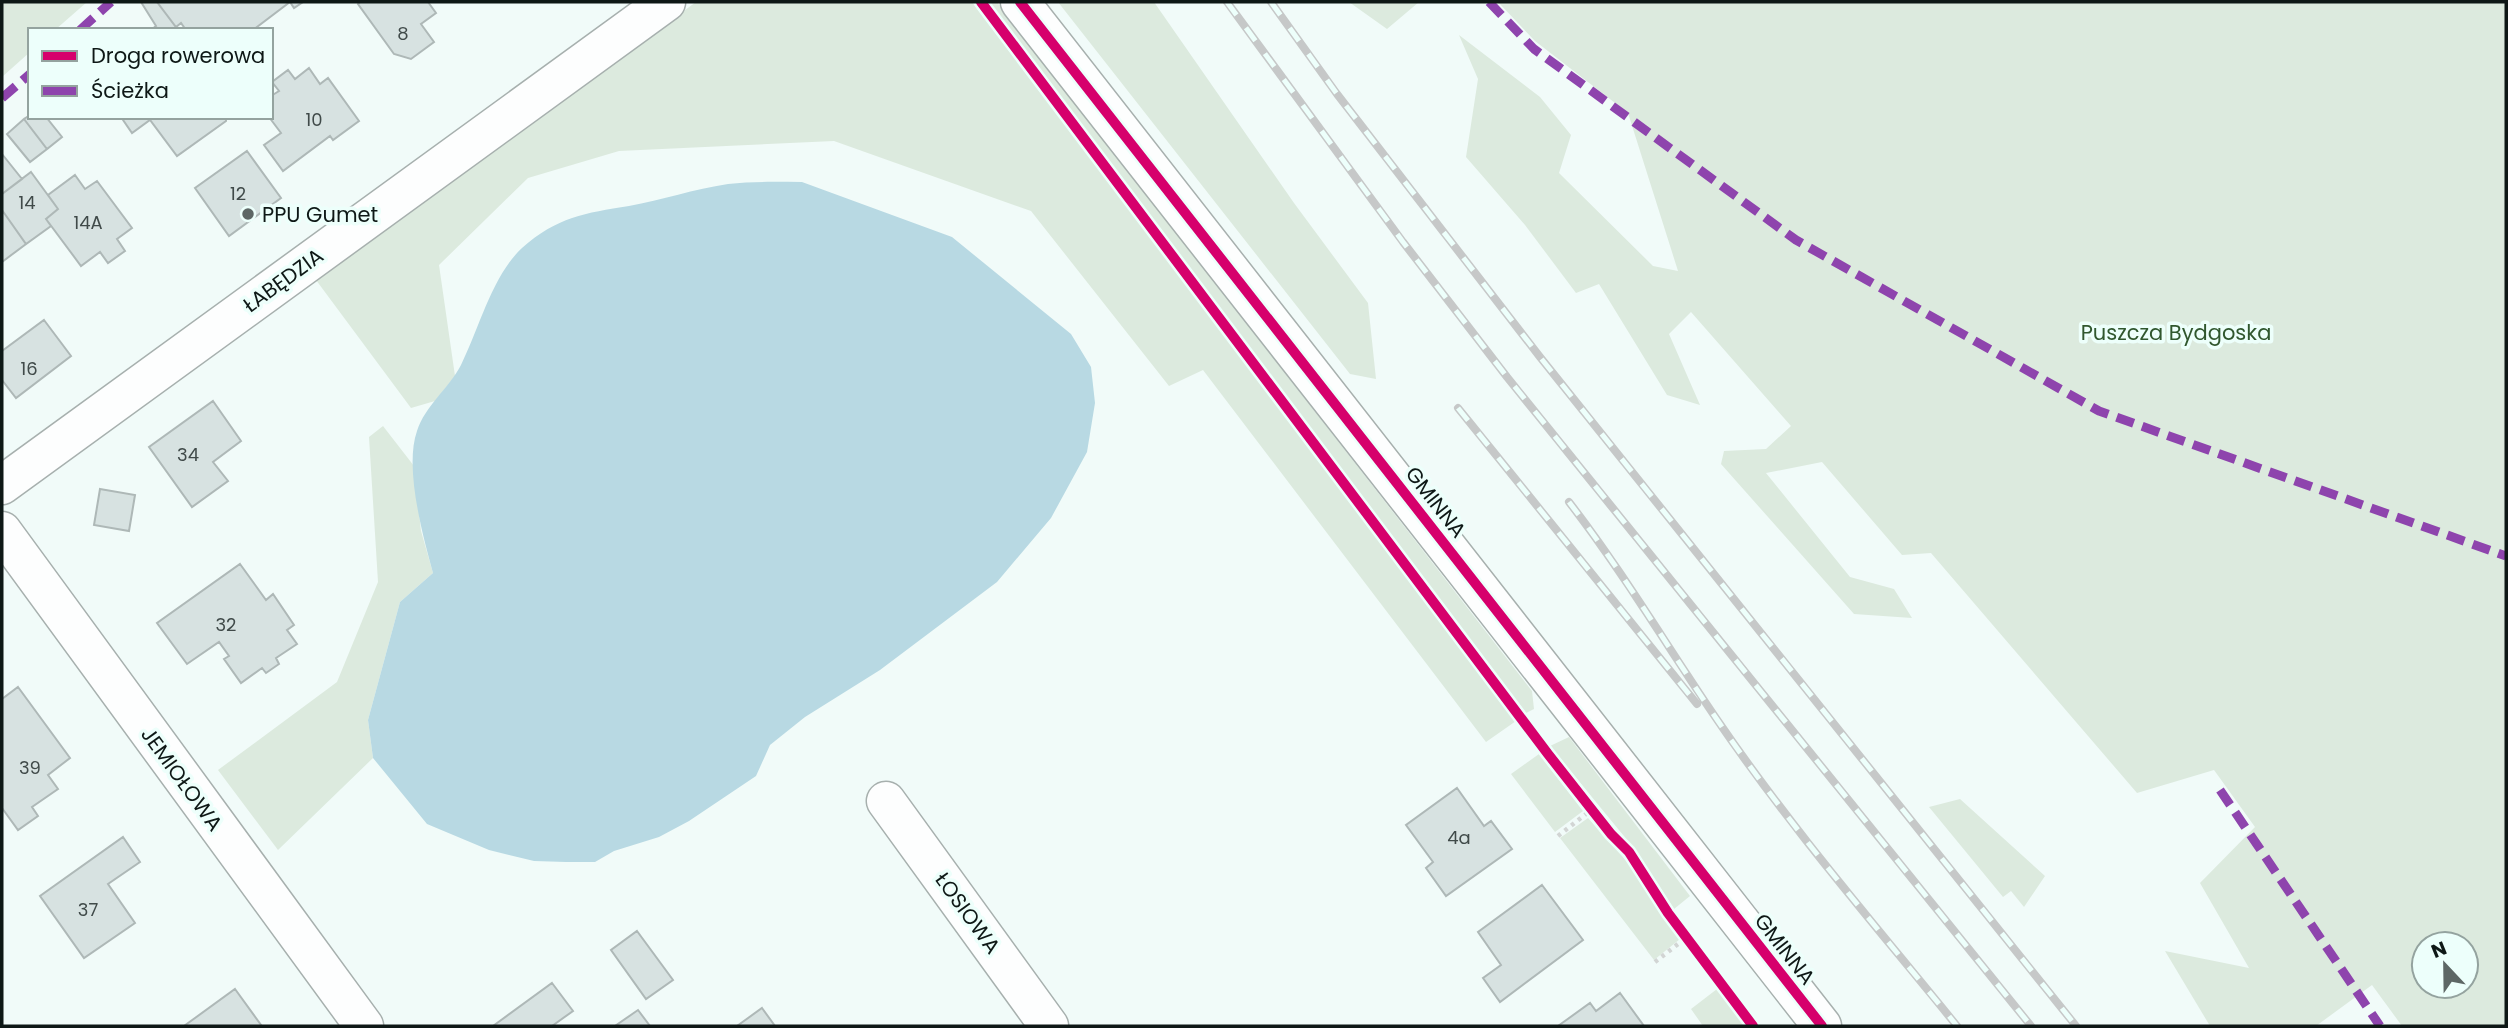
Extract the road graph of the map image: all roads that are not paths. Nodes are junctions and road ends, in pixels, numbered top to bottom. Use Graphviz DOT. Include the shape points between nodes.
graph roads {
  1 [pos="666,2"];
  2 [pos="1020,2"];
  3 [pos="2,485"];
  4 [pos="2,531"];
  5 [pos="886,801"];
  6 [pos="364,1026"];
  7 [pos="1049,1026"];
  8 [pos="1822,1026"];
  1 -- 3 [label="street, ŁABĘDZIA"];
  2 -- 8 [label="street, GMINNA"];
  4 -- 6 [label="street, JEMIOŁOWA"];
  5 -- 7 [label="street, ŁOSIOWA"];
}
